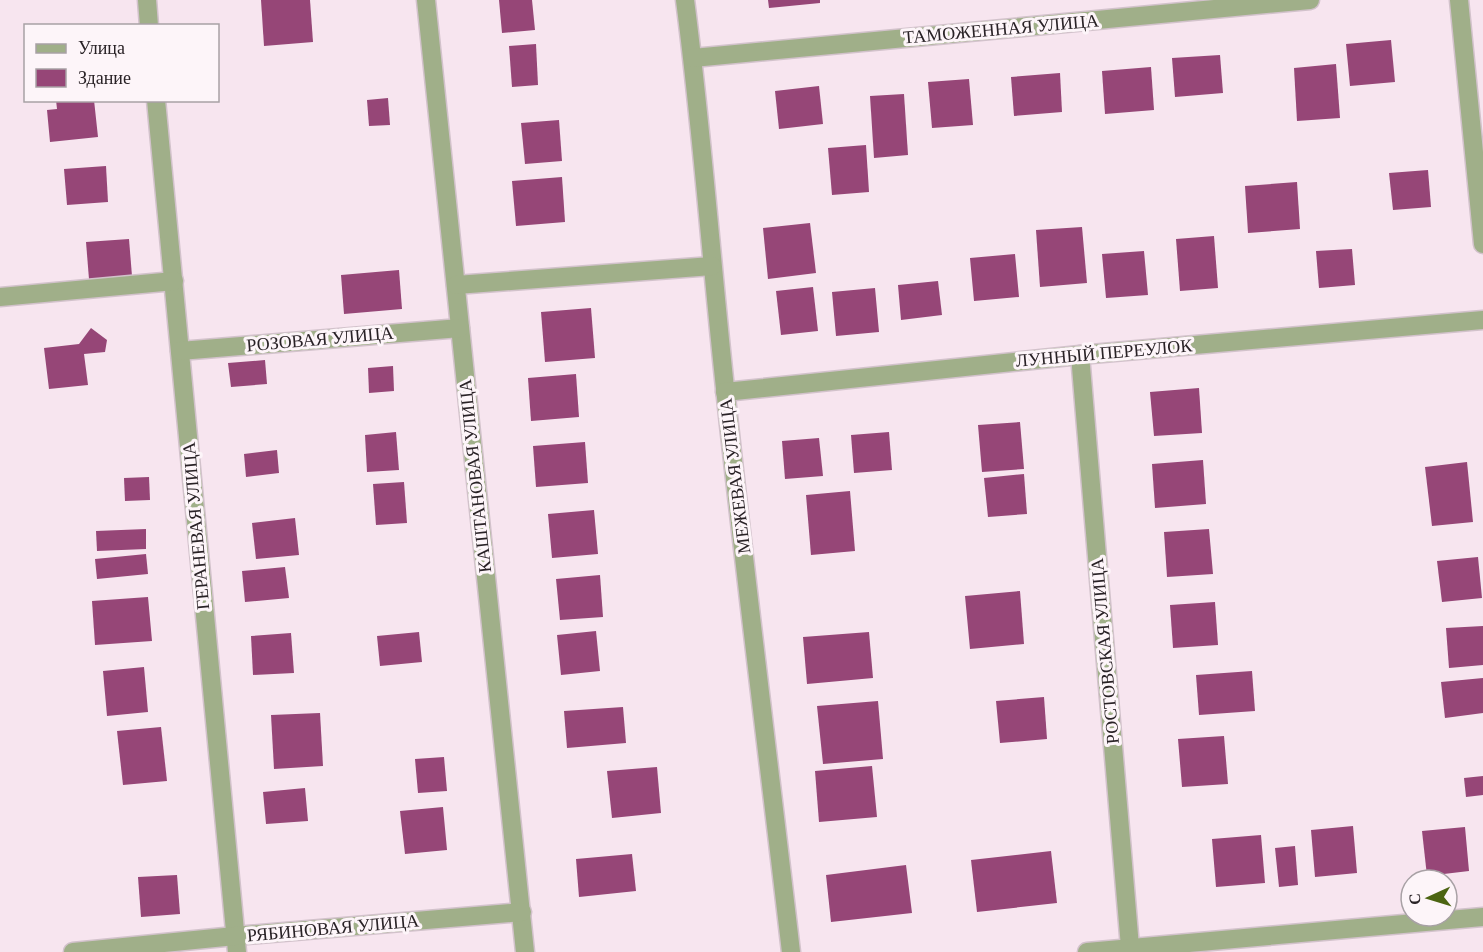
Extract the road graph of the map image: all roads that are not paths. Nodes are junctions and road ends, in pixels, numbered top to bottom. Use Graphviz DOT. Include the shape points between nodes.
graph roads {
  1 [pos="147,0"];
  2 [pos="426,0"];
  3 [pos="685,0"];
  4 [pos="1310,0"];
  5 [pos="1459,0"];
  6 [pos="149,24"];
  7 [pos="693,58"];
  8 [pos="156,102"];
  9 [pos="1477,127"];
  10 [pos="1483,244"];
  11 [pos="712,266"];
  12 [pos="174,281"];
  13 [pos="456,285"];
  14 [pos="0,297"];
  15 [pos="1483,320"];
  16 [pos="459,328"];
  17 [pos="180,351"];
  18 [pos="1080,355"];
  19 [pos="725,392"];
  20 [pos="522,912"];
  21 [pos="1483,917"];
  22 [pos="236,944"];
  23 [pos="1130,947"];
  24 [pos="73,952"];
  25 [pos="525,952"];
  26 [pos="791,952"];
  27 [pos="1088,952"];
  1 -- 6 [label="street"];
  2 -- 13 [label="street, КАШТАНОВАЯ УЛИЦА"];
  3 -- 7 [label="street, МЕЖЕВАЯ УЛИЦА"];
  4 -- 7 [label="street, ТАМОЖЕННАЯ УЛИЦА"];
  5 -- 9 [label="street"];
  7 -- 11 [label="street, МЕЖЕВАЯ УЛИЦА"];
  8 -- 12 [label="street, ГЕРАНЕВАЯ УЛИЦА"];
  9 -- 10 [label="street"];
  11 -- 13 [label="street"];
  11 -- 19 [label="street, МЕЖЕВАЯ УЛИЦА"];
  12 -- 14 [label="street"];
  12 -- 17 [label="street, ГЕРАНЕВАЯ УЛИЦА"];
  13 -- 16 [label="street, КАШТАНОВАЯ УЛИЦА"];
  15 -- 18 [label="street, ЛУННЫЙ ПЕРЕУЛОК"];
  16 -- 17 [label="street, РОЗОВАЯ УЛИЦА"];
  16 -- 20 [label="street, КАШТАНОВАЯ УЛИЦА"];
  17 -- 22 [label="street, ГЕРАНЕВАЯ УЛИЦА"];
  18 -- 19 [label="street, ЛУННЫЙ ПЕРЕУЛОК"];
  18 -- 23 [label="street, РОСТОВСКАЯ УЛИЦА"];
  19 -- 26 [label="street, МЕЖЕВАЯ УЛИЦА"];
  20 -- 22 [label="street, РЯБИНОВАЯ УЛИЦА"];
  20 -- 25 [label="street, КАШТАНОВАЯ УЛИЦА"];
  21 -- 23 [label="street"];
  22 -- 24 [label="street, РЯБИНОВАЯ УЛИЦА"];
  23 -- 27 [label="street"];
}
